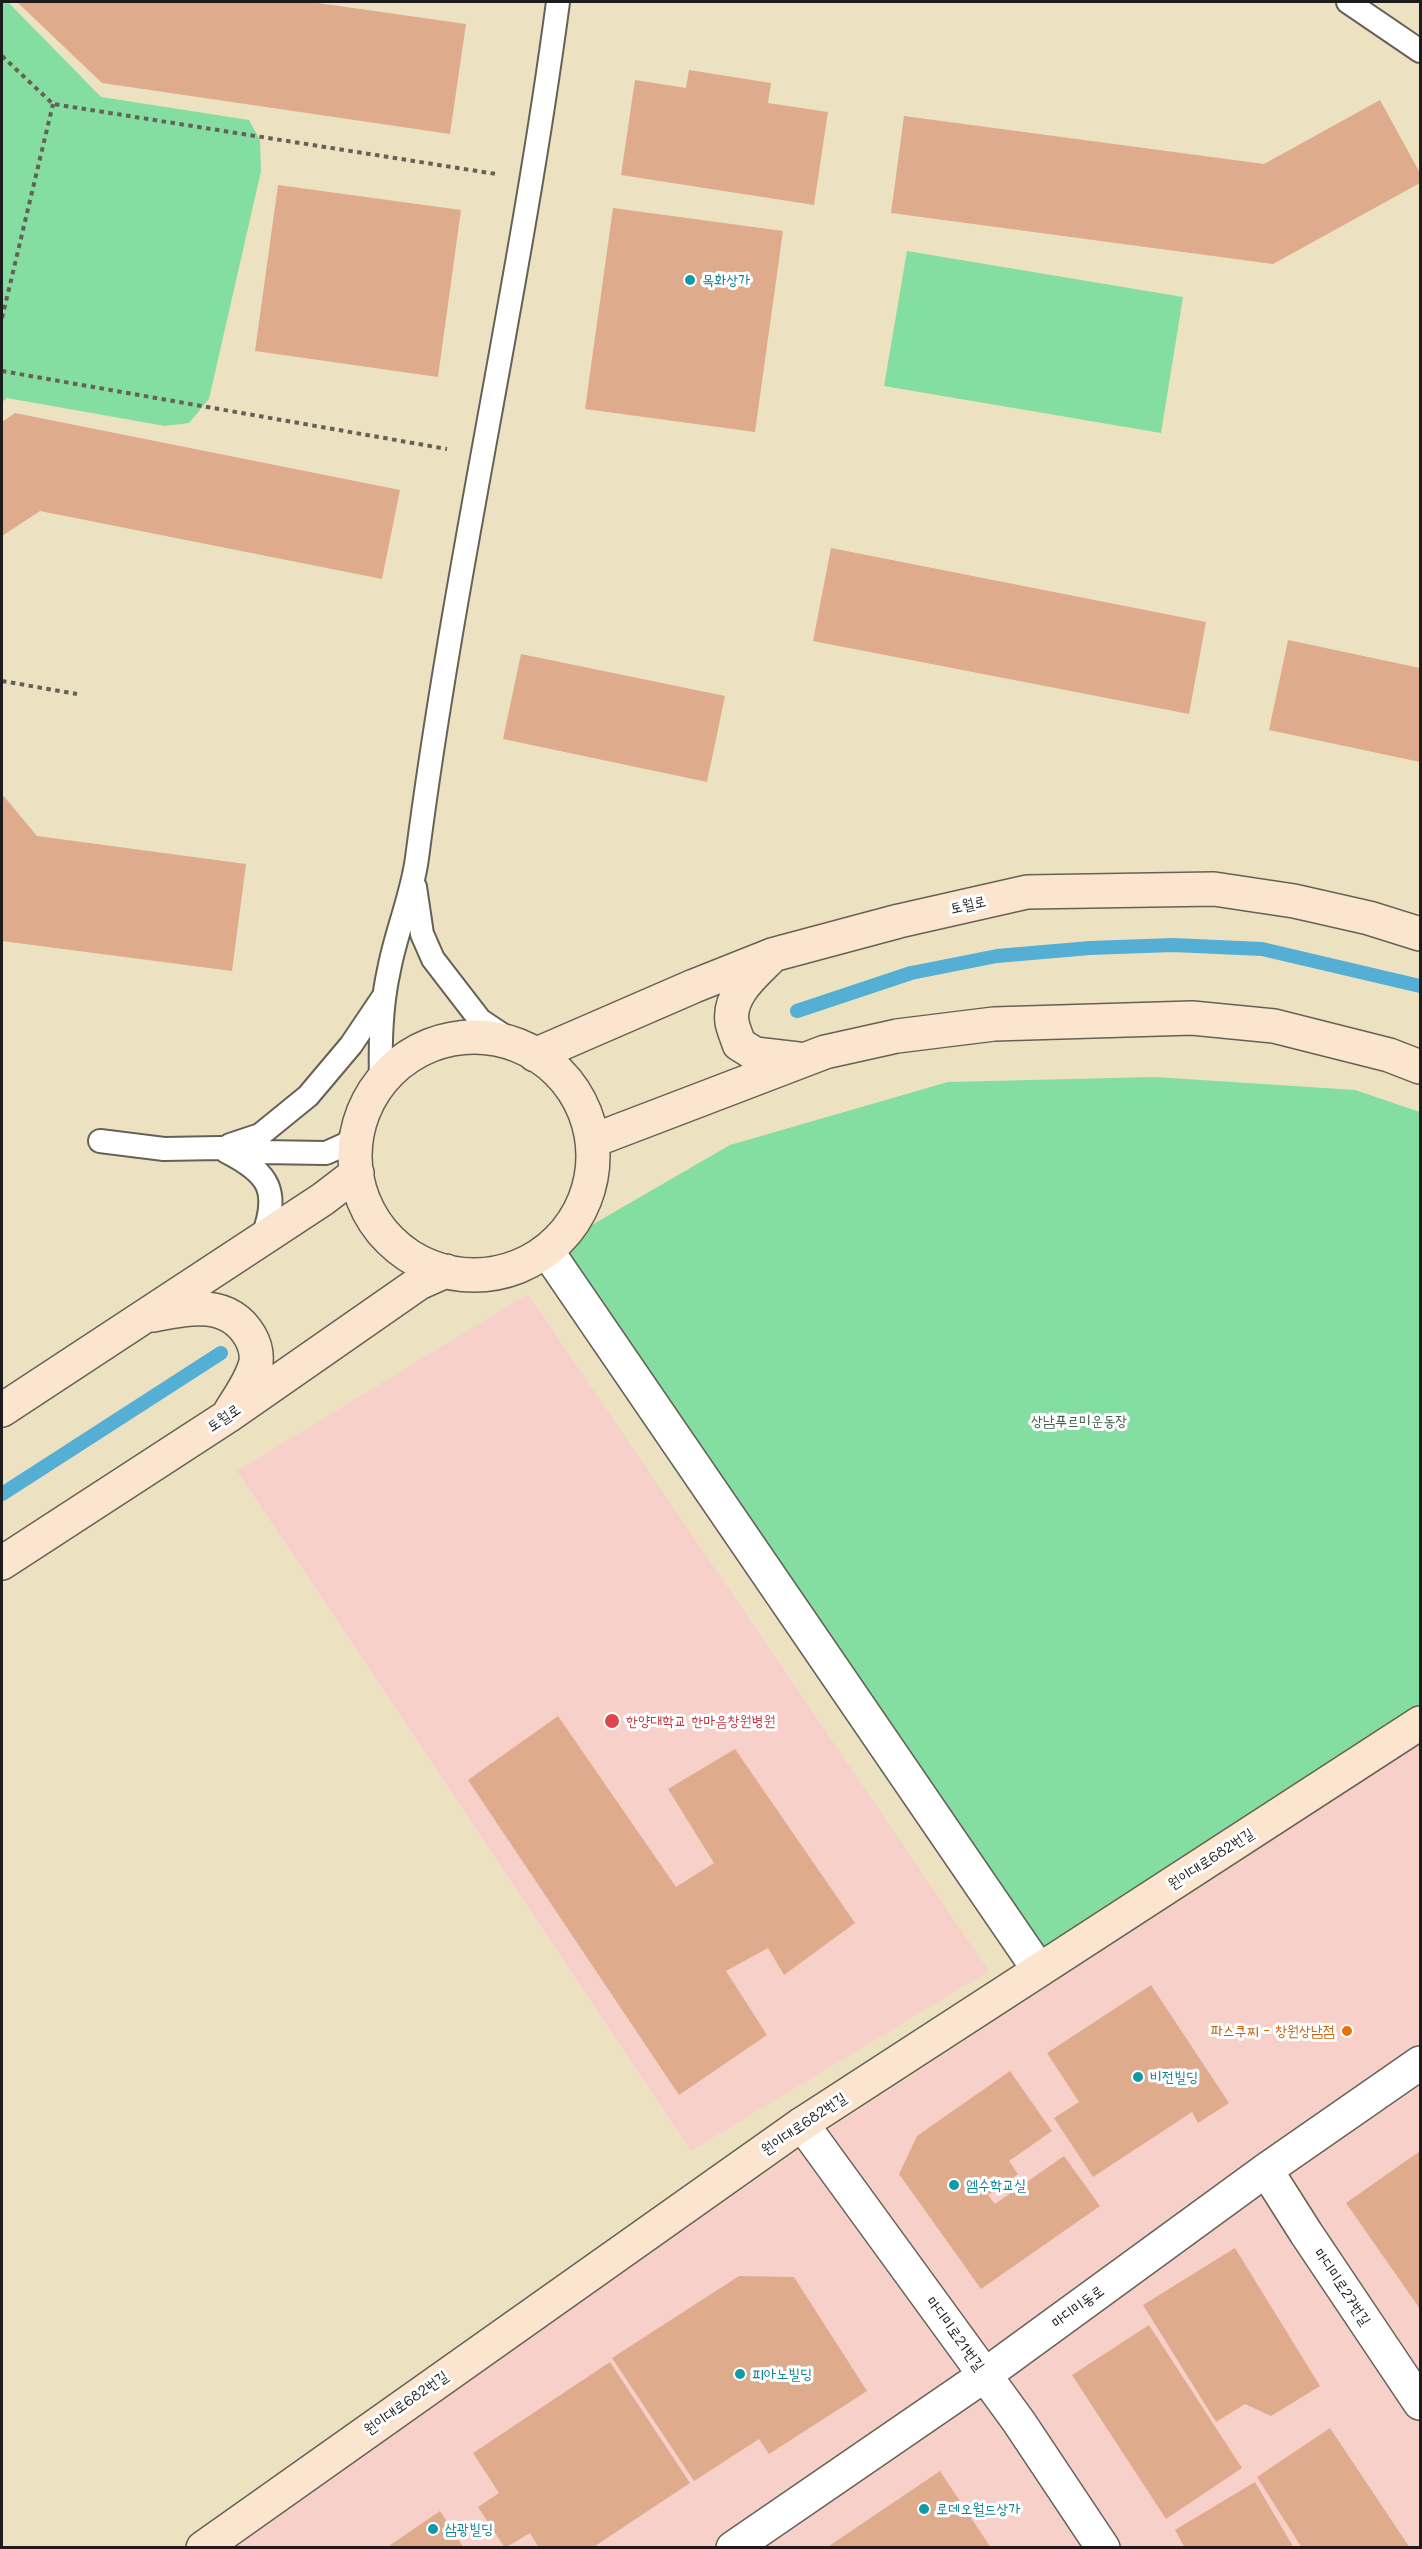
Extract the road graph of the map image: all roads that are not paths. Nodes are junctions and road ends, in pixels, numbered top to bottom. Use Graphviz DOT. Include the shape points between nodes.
graph roads {
  1 [pos="558,2"];
  2 [pos="1348,2"];
  3 [pos="1420,51"];
  4 [pos="414,880"];
  5 [pos="1420,934"];
  6 [pos="772,955"];
  7 [pos="386,993"];
  8 [pos="526,1049"];
  9 [pos="805,1059"];
  10 [pos="1420,1067"];
  11 [pos="381,1079"];
  12 [pos="359,1129"];
  13 [pos="100,1141"];
  14 [pos="592,1141"];
  15 [pos="220,1148"];
  16 [pos="357,1173"];
  17 [pos="262,1239"];
  18 [pos="547,1251"];
  19 [pos="446,1271"];
  20 [pos="143,1317"];
  21 [pos="2,1410"];
  22 [pos="228,1416"];
  23 [pos="2,1563"];
  24 [pos="1420,1723"];
  25 [pos="1039,1970"];
  26 [pos="1420,2063"];
  27 [pos="801,2124"];
  28 [pos="1266,2170"];
  29 [pos="985,2376"];
  30 [pos="1420,2403"];
  31 [pos="203,2547"];
  32 [pos="733,2547"];
  33 [pos="1103,2547"];
  1 -- 4 [label="lane" via="430,756"];
  2 -- 3 [label="lane"];
  4 -- 7 [label="lane" via="388,970"];
  4 -- 8 [label="lane" via="422,934 433,959 480,1020"];
  5 -- 6 [label="street, 토월로" via="1294,901 1214,889 1027,892"];
  6 -- 8 [label="street, 토월로"];
  6 -- 9 [label="street" via="735,999 731,1020 739,1044 755,1054"];
  7 -- 11 [label="lane"];
  7 -- 15 [label="lane" via="308,1096 260,1135"];
  8 -- 11 [label="street" via="481,1036 445,1040 411,1054"];
  8 -- 14 [label="street" via="548,1062 573,1088 589,1121"];
  9 -- 10 [label="street" via="897,1036 994,1024 1192,1018 1274,1026"];
  9 -- 14 [label="street"];
  11 -- 12 [label="street" via="362,1113"];
  12 -- 15 [label="lane" via="346,1144 326,1153"];
  12 -- 16 [label="street" via="354,1152"];
  13 -- 15 [label="lane" via="164,1149"];
  14 -- 18 [label="street" via="594,1157 588,1193 573,1225"];
  15 -- 17 [label="lane" via="252,1164 266,1181 269,1219"];
  16 -- 17 [label="street"];
  16 -- 19 [label="street" via="360,1191 377,1226 404,1253"];
  17 -- 20 [label="street"];
  18 -- 19 [label="street" via="514,1269 476,1275"];
  18 -- 25 [label="street"];
  19 -- 22 [label="street, 토월로" via="419,1283"];
  20 -- 21 [label="street"];
  20 -- 22 [label="street" via="185,1309 216,1309 243,1324 254,1343 256,1361"];
  22 -- 23 [label="street, 토월로"];
  24 -- 25 [label="street, 원이대로682번길"];
  25 -- 27 [label="street, 원이대로682번길"];
  26 -- 28 [label="street, 마디미동로"];
  27 -- 29 [label="street, 마디미로21번길"];
  27 -- 31 [label="street, 원이대로682번길"];
  28 -- 29 [label="street, 마디미동로"];
  28 -- 30 [label="street, 마디미로27번길"];
  29 -- 32 [label="street, 마디미동로"];
  29 -- 33 [label="street, 마디미로21번길"];
}
